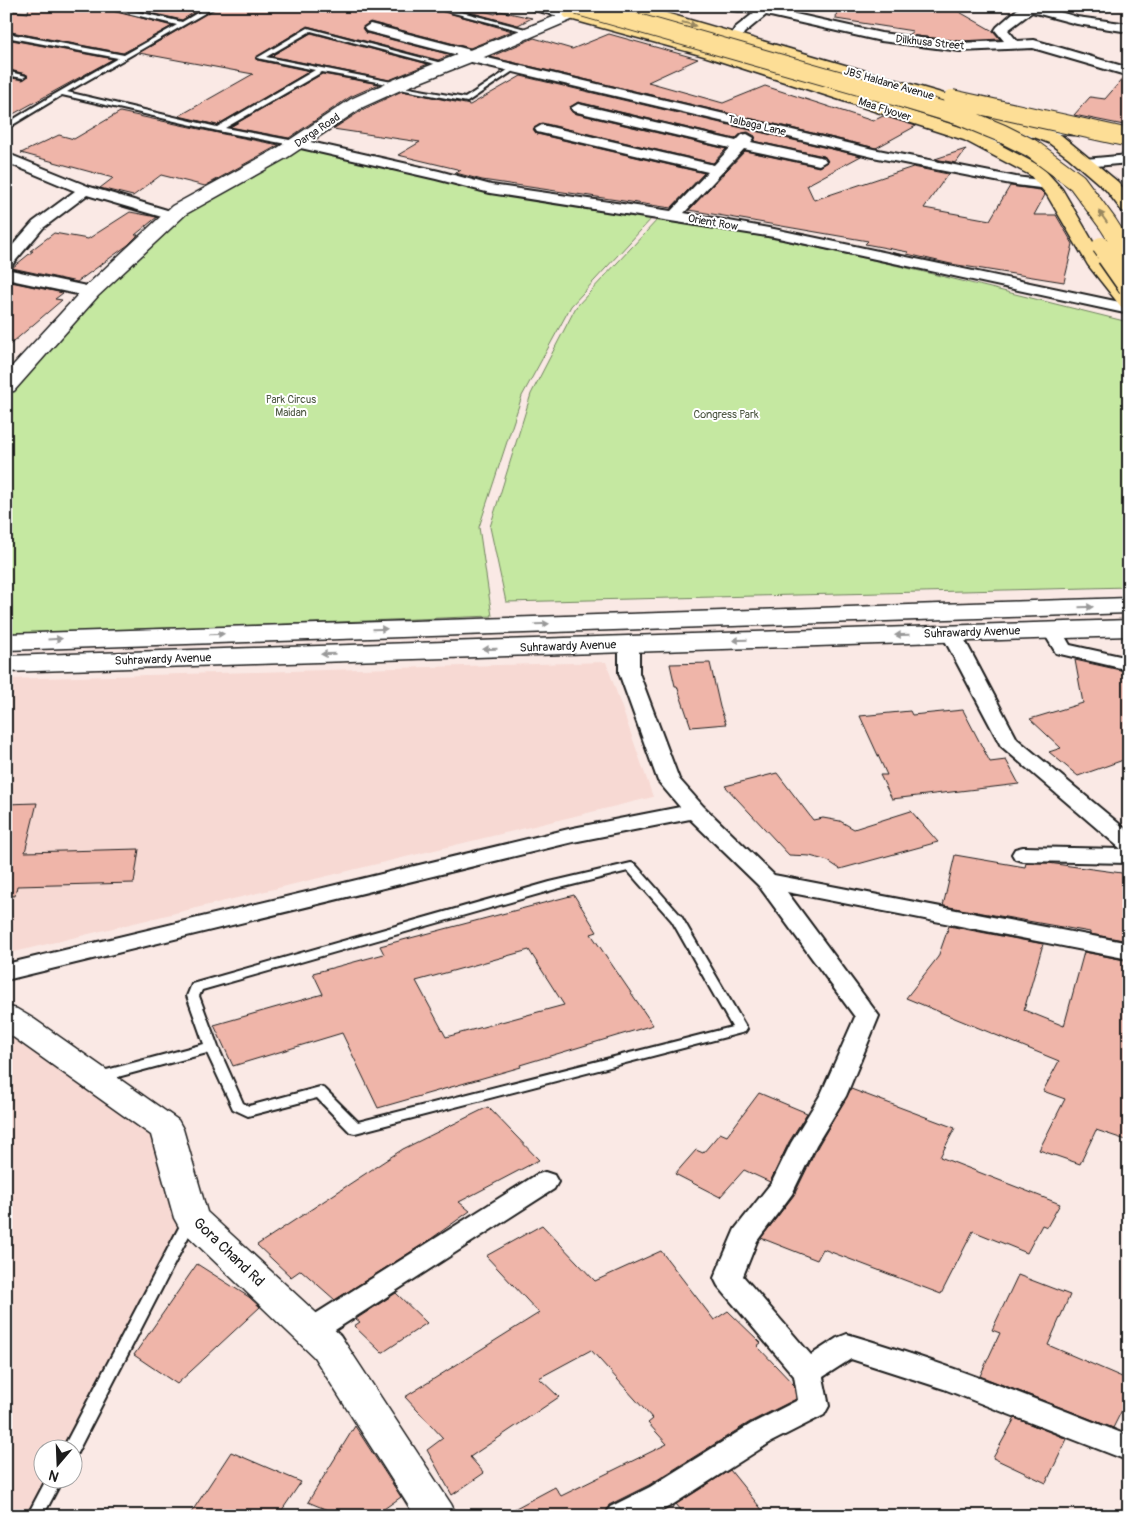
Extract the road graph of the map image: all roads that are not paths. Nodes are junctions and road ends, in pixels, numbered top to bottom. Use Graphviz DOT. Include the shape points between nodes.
graph roads {
  1 [pos="101,6"];
  2 [pos="214,6"];
  3 [pos="430,6"];
  4 [pos="534,6"];
  5 [pos="625,6"];
  6 [pos="731,6"];
  7 [pos="1029,7"];
  8 [pos="767,8"];
  9 [pos="578,9"];
  10 [pos="184,24"];
  11 [pos="370,28"];
  12 [pos="1129,28"];
  13 [pos="530,31"];
  14 [pos="6,35"];
  15 [pos="736,38"];
  16 [pos="1014,45"];
  17 [pos="470,56"];
  18 [pos="125,57"];
  19 [pos="769,61"];
  20 [pos="446,65"];
  21 [pos="514,68"];
  22 [pos="322,69"];
  23 [pos="6,72"];
  24 [pos="1129,72"];
  25 [pos="23,76"];
  26 [pos="395,86"];
  27 [pos="62,93"];
  28 [pos="578,108"];
  29 [pos="760,125"];
  30 [pos="6,127"];
  31 [pos="218,129"];
  32 [pos="542,130"];
  33 [pos="1034,130"];
  34 [pos="1129,138"];
  35 [pos="297,143"];
  36 [pos="986,143"];
  37 [pos="740,145"];
  38 [pos="6,157"];
  39 [pos="1129,159"];
  40 [pos="819,161"];
  41 [pos="1085,163"];
  42 [pos="716,170"];
  43 [pos="1048,185"];
  44 [pos="85,190"];
  45 [pos="1129,207"];
  46 [pos="172,216"];
  47 [pos="674,216"];
  48 [pos="1129,224"];
  49 [pos="1129,258"];
  50 [pos="6,263"];
  51 [pos="6,274"];
  52 [pos="1129,286"];
  53 [pos="90,292"];
  54 [pos="1129,304"];
  55 [pos="1129,310"];
  56 [pos="6,386"];
  57 [pos="1129,605"];
  58 [pos="1129,628"];
  59 [pos="1052,630"];
  60 [pos="951,633"];
  61 [pos="6,642"];
  62 [pos="629,644"];
  63 [pos="6,664"];
  64 [pos="1129,664"];
  65 [pos="695,811"];
  66 [pos="1129,844"];
  67 [pos="1023,854"];
  68 [pos="1129,856"];
  69 [pos="767,881"];
  70 [pos="1129,951"];
  71 [pos="6,972"];
  72 [pos="6,1017"];
  73 [pos="211,1047"];
  74 [pos="95,1078"];
  75 [pos="545,1182"];
  76 [pos="191,1218"];
  77 [pos="311,1331"];
  78 [pos="808,1372"];
  79 [pos="75,1440"];
  80 [pos="1129,1449"];
  81 [pos="49,1490"];
  82 [pos="35,1516"];
  83 [pos="437,1516"];
  84 [pos="621,1516"];
  1 -- 10 [label="lane"];
  2 -- 10 [label="lane"];
  3 -- 13 [label="lane"];
  4 -- 9 [label="street"];
  5 -- 15 [label="main road, JBS Haldane Avenue, one-way"];
  6 -- 8 [label="street, Dilkhusa Street"];
  7 -- 12 [label="street" via="1091,25"];
  7 -- 16 [label="street" via="1001,30"];
  8 -- 15 [label="street"];
  8 -- 16 [label="street, Dilkhusa Street" via="881,37 960,47"];
  9 -- 13 [label="main road, Darga Road"];
  9 -- 19 [label="main road, Maa Flyover, bridge"];
  9 -- 36 [label="main road, Maa Flyover"];
  10 -- 18 [label="lane"];
  11 -- 17 [label="street, Talbaga Lane"];
  13 -- 17 [label="main road, Darga Road"];
  14 -- 18 [label="lane"];
  15 -- 33 [label="main road, JBS Haldane Avenue" via="966,106"];
  16 -- 24 [label="street, Dilkhusa Street" via="1034,44"];
  17 -- 20 [label="main road, Darga Road"];
  17 -- 21 [label="street, Talbaga Lane"];
  18 -- 27 [label="lane"];
  49 -- 19 [label="main road, Maa Flyover, one-way, bridge" via="1077,182 1031,148 960,116"];
  19 -- 52 [label="main road, bridge" via="830,84 980,131 1038,160 1067,191 1108,259"];
  20 -- 22 [label="lane" via="310,29 260,58"];
  20 -- 26 [label="main road, Darga Road"];
  21 -- 26 [label="lane" via="467,100"];
  21 -- 29 [label="street, Talbaga Lane"];
  22 -- 26 [label="lane"];
  22 -- 31 [label="lane"];
  23 -- 25 [label="lane"];
  26 -- 35 [label="main road, Darga Road" via="357,104"];
  27 -- 30 [label="lane"];
  27 -- 31 [label="lane"];
  28 -- 37 [label="street"];
  29 -- 37 [label="street"];
  29 -- 43 [label="street, Talbaga Lane" via="873,153"];
  31 -- 35 [label="lane"];
  32 -- 42 [label="street"];
  33 -- 34 [label="main road" via="1073,128"];
  33 -- 36 [label="main road"];
  33 -- 41 [label="main road, JBS Haldane Avenue" via="1055,139"];
  34 -- 48 [label="main road, Maa Flyover, bridge" via="882,85 976,114 1045,144 1088,173"];
  35 -- 46 [label="main road, Darga Road"];
  35 -- 47 [label="street, Orient Row" via="490,189"];
  36 -- 43 [label="main road, Maa Flyover" via="1036,170"];
  37 -- 40 [label="street"];
  37 -- 42 [label="street"];
  38 -- 44 [label="street"];
  39 -- 41 [label="street"];
  41 -- 45 [label="main road, JBS Haldane Avenue" via="1112,186"];
  42 -- 47 [label="street"];
  43 -- 54 [label="main road, Maa Flyover" via="1095,261"];
  44 -- 46 [label="street"];
  44 -- 50 [label="street" via="38,225"];
  46 -- 53 [label="main road, Darga Road"];
  47 -- 55 [label="street, Orient Row" via="774,233"];
  51 -- 53 [label="street"];
  53 -- 56 [label="main road, Darga Road"];
  61 -- 57 [label="main road, Suhrawardy Avenue, one-way"];
  58 -- 59 [label="main road, Suhrawardy Avenue"];
  59 -- 60 [label="main road, Suhrawardy Avenue"];
  59 -- 64 [label="street" via="1064,649"];
  60 -- 62 [label="main road, Suhrawardy Avenue, one-way"];
  60 -- 66 [label="street" via="1008,742"];
  62 -- 63 [label="main road, Suhrawardy Avenue, one-way"];
  62 -- 65 [label="street" via="629,673 669,781"];
  65 -- 69 [label="street"];
  65 -- 71 [label="street" via="573,835"];
  67 -- 68 [label="street"];
  69 -- 70 [label="street"];
  69 -- 78 [label="street" via="867,1016 833,1096 804,1143 783,1187 745,1236 728,1278"];
  72 -- 74 [label="main road, Gora Chand Rd"];
  73 -- 73 [label="lane" via="238,1106 248,1111 320,1092 355,1128 740,1029 677,919 631,867 554,885 197,987 193,996"];
  73 -- 74 [label="lane"];
  74 -- 76 [label="main road, Gora Chand Rd" via="166,1128"];
  75 -- 77 [label="street"];
  76 -- 77 [label="main road, Gora Chand Rd"];
  76 -- 79 [label="lane"];
  77 -- 83 [label="main road, Gora Chand Rd" via="327,1346"];
  78 -- 80 [label="street" via="847,1346 900,1361"];
  78 -- 84 [label="street" via="814,1406 760,1433 661,1496"];
  81 -- 82 [label="lane"];
}
